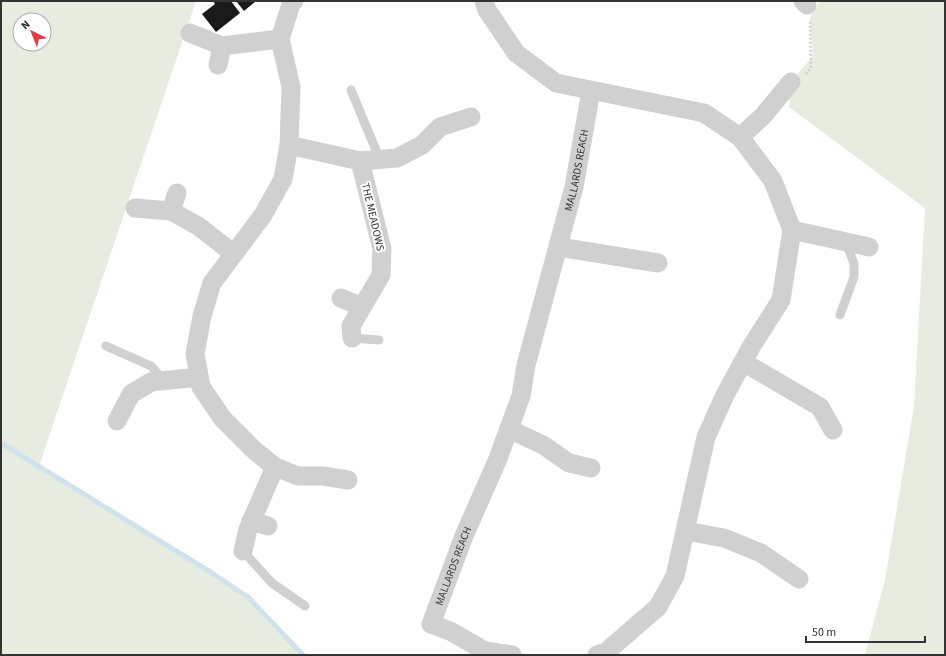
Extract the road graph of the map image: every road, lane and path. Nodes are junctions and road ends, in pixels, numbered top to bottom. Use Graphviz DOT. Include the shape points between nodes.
graph roads {
  1 [pos="294,1"];
  2 [pos="484,1"];
  3 [pos="805,3"];
  4 [pos="190,33"];
  5 [pos="280,39"];
  6 [pos="222,46"];
  7 [pos="218,65"];
  8 [pos="791,82"];
  9 [pos="351,90"];
  10 [pos="591,91"];
  11 [pos="471,117"];
  12 [pos="740,137"];
  13 [pos="288,145"];
  14 [pos="380,160"];
  15 [pos="360,161"];
  16 [pos="177,193"];
  17 [pos="135,208"];
  18 [pos="171,211"];
  19 [pos="792,230"];
  20 [pos="846,242"];
  21 [pos="559,247"];
  22 [pos="869,247"];
  23 [pos="233,253"];
  24 [pos="658,263"];
  25 [pos="342,298"];
  26 [pos="362,306"];
  27 [pos="840,315"];
  28 [pos="352,338"];
  29 [pos="379,340"];
  30 [pos="106,346"];
  31 [pos="743,362"];
  32 [pos="199,377"];
  33 [pos="164,381"];
  34 [pos="117,421"];
  35 [pos="509,428"];
  36 [pos="832,430"];
  37 [pos="275,467"];
  38 [pos="590,468"];
  39 [pos="348,480"];
  40 [pos="686,531"];
  41 [pos="243,550"];
  42 [pos="799,579"];
  43 [pos="305,606"];
  44 [pos="605,654"];
  45 [pos="512,655"];
  1 -- 5 [label="street"];
  2 -- 10 [label="street" via="516,53 556,83"];
  3 -- 8 [label="path" via="810,15 811,68 801,82"];
  4 -- 6 [label="street"];
  5 -- 6 [label="street"];
  5 -- 13 [label="street" via="291,87"];
  6 -- 7 [label="street"];
  8 -- 12 [label="street" via="763,116"];
  9 -- 14 [label="lane"];
  10 -- 12 [label="street" via="704,113"];
  10 -- 21 [label="street, MALLARDS REACH" via="574,188"];
  11 -- 14 [label="street" via="440,127 422,145 397,158"];
  12 -- 19 [label="street" via="773,181"];
  13 -- 15 [label="street"];
  13 -- 23 [label="street" via="283,179 263,215"];
  14 -- 15 [label="street"];
  15 -- 26 [label="street, THE MEADOWS" via="382,249 381,275"];
  16 -- 18 [label="street"];
  17 -- 18 [label="street"];
  18 -- 23 [label="street" via="198,226"];
  19 -- 20 [label="street"];
  19 -- 31 [label="street" via="781,300"];
  20 -- 22 [label="street"];
  20 -- 27 [label="lane" via="854,264 854,277"];
  21 -- 24 [label="street"];
  21 -- 35 [label="street, MALLARDS REACH" via="526,365 521,396"];
  23 -- 32 [label="street" via="212,282 204,309 195,354"];
  25 -- 26 [label="street"];
  26 -- 28 [label="street, THE MEADOWS" via="351,326"];
  28 -- 29 [label="lane"];
  30 -- 33 [label="lane" via="151,366"];
  31 -- 36 [label="street" via="820,407"];
  31 -- 40 [label="street" via="706,437"];
  32 -- 33 [label="street"];
  32 -- 37 [label="street" via="201,387 223,419"];
  33 -- 34 [label="street" via="151,382 131,394"];
  35 -- 38 [label="street" via="543,445 569,463"];
  35 -- 45 [label="street, MALLARDS REACH" via="431,624 450,631 485,651"];
  37 -- 39 [label="street" via="298,476"];
  37 -- 41 [label="street" via="260,523"];
  40 -- 42 [label="street" via="724,538 761,553"];
  40 -- 44 [label="street" via="675,576 658,608"];
  41 -- 43 [label="lane" via="272,584"];
}
